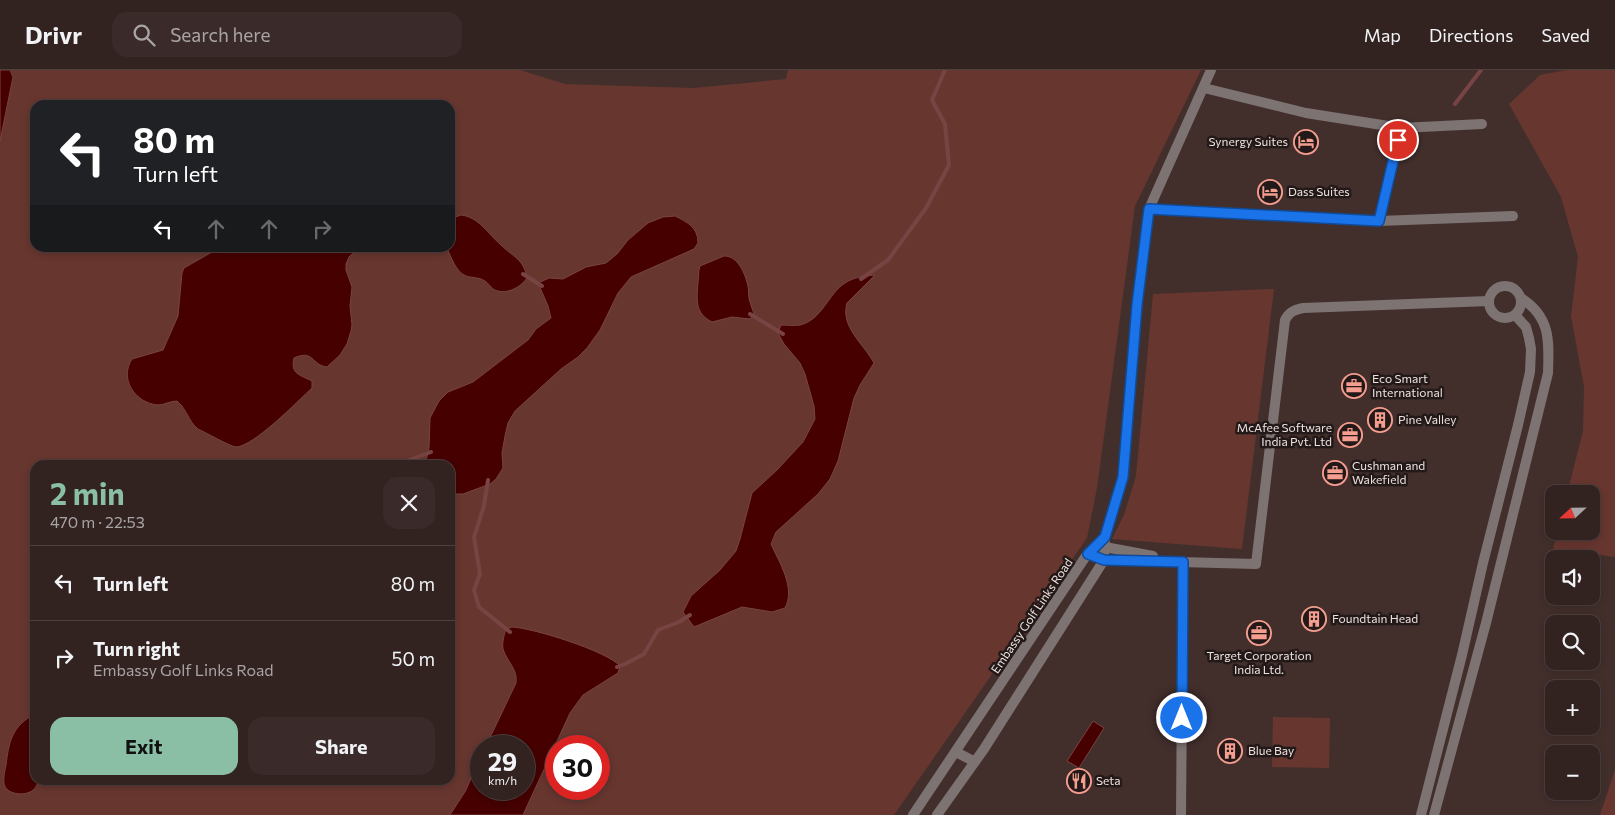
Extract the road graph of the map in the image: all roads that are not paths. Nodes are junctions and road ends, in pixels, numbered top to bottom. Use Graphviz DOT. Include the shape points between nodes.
graph roads {
  1 [pos="1211,70"];
  2 [pos="1204,88"];
  3 [pos="1482,124"];
  4 [pos="1401,128"];
  5 [pos="1149,209"];
  6 [pos="1513,216"];
  7 [pos="1379,221"];
  8 [pos="1521,298"];
  9 [pos="1489,302"];
  10 [pos="1515,315"];
  11 [pos="1105,542"];
  12 [pos="1088,554"];
  13 [pos="1104,560"];
  14 [pos="1183,562"];
  15 [pos="956,752"];
  16 [pos="975,762"];
  17 [pos="913,815"];
  18 [pos="937,815"];
  19 [pos="1181,815"];
  20 [pos="1420,815"];
  21 [pos="1434,815"];
  1 -- 2 [label="street, Embassy Golf Links Road"];
  2 -- 4 [label="street" via="1306,113"];
  2 -- 5 [label="street, Embassy Golf Links Road"];
  3 -- 4 [label="street"];
  4 -- 7 [label="street"];
  5 -- 7 [label="street"];
  5 -- 11 [label="street, Embassy Golf Links Road" via="1137,305 1123,477"];
  6 -- 7 [label="street"];
  8 -- 9 [label="street" via="1511,287 1501,287 1493,292"];
  8 -- 10 [label="street" via="1521,308"];
  8 -- 21 [label="street" via="1532,305 1546,328 1548,373"];
  9 -- 10 [label="street" via="1495,315 1505,319"];
  9 -- 14 [label="street" via="1303,308 1288,314 1256,564"];
  10 -- 20 [label="street" via="1526,327 1530,338 1530,372"];
  11 -- 12 [label="street, Embassy Golf Links Road"];
  11 -- 13 [label="street"];
  11 -- 14 [label="street"];
  12 -- 13 [label="street"];
  12 -- 15 [label="street, Embassy Golf Links Road"];
  13 -- 14 [label="street"];
  13 -- 16 [label="street"];
  14 -- 19 [label="street"];
  15 -- 16 [label="street"];
  15 -- 17 [label="street, Embassy Golf Links Road"];
  16 -- 18 [label="street"];
}
